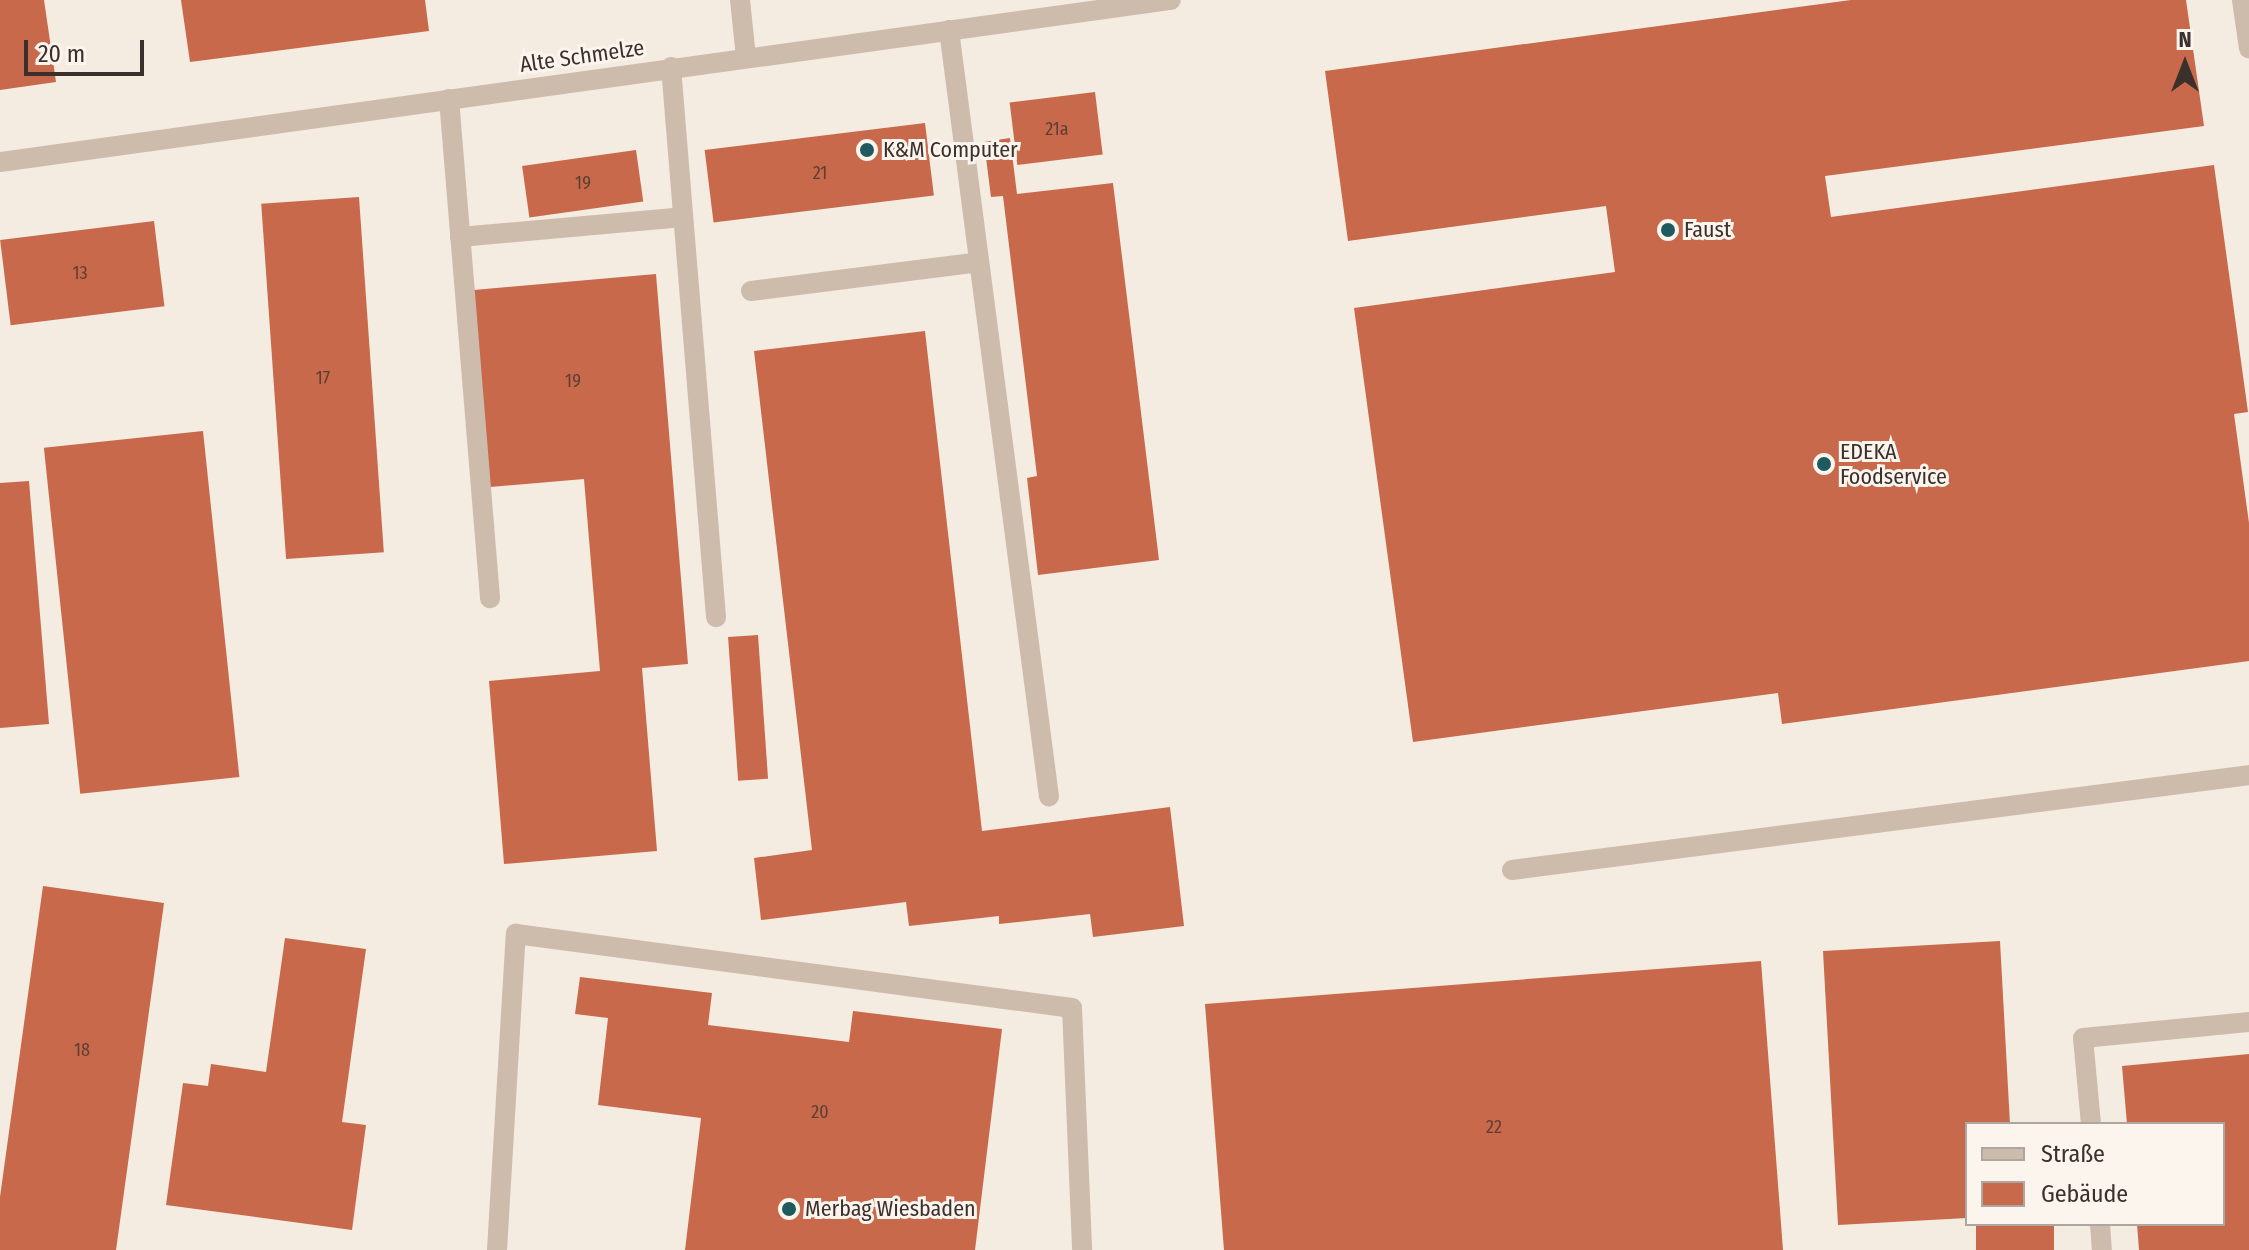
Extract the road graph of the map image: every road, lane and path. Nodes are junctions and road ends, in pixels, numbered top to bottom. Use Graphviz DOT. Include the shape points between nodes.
graph roads {
  1 [pos="740,0"];
  2 [pos="1171,0"];
  3 [pos="2242,0"];
  4 [pos="1027,9"];
  5 [pos="949,30"];
  6 [pos="2249,48"];
  7 [pos="746,57"];
  8 [pos="671,67"];
  9 [pos="449,99"];
  10 [pos="0,162"];
  11 [pos="683,217"];
  12 [pos="460,237"];
  13 [pos="979,262"];
  14 [pos="751,291"];
  15 [pos="490,598"];
  16 [pos="716,617"];
  17 [pos="2249,775"];
  18 [pos="1049,797"];
  19 [pos="1512,870"];
  20 [pos="2249,1022"];
  21 [pos="2091,1122"];
  22 [pos="2100,1226"];
  23 [pos="497,1250"];
  24 [pos="1082,1250"];
  25 [pos="2102,1250"];
  1 -- 7 [label="street"];
  2 -- 4 [label="street, Alte Schmelze"];
  3 -- 6 [label="street"];
  4 -- 5 [label="street, Alte Schmelze"];
  5 -- 7 [label="street, Alte Schmelze"];
  5 -- 13 [label="street"];
  7 -- 8 [label="street, Alte Schmelze"];
  8 -- 9 [label="street, Alte Schmelze"];
  8 -- 11 [label="street"];
  9 -- 10 [label="street, Alte Schmelze"];
  9 -- 12 [label="street"];
  11 -- 12 [label="street"];
  11 -- 16 [label="street"];
  12 -- 15 [label="street"];
  13 -- 14 [label="street"];
  13 -- 18 [label="street"];
  17 -- 19 [label="street"];
  20 -- 21 [label="street" via="2083,1038"];
  22 -- 25 [label="street"];
  23 -- 24 [label="street" via="516,934 1072,1008"];
}
